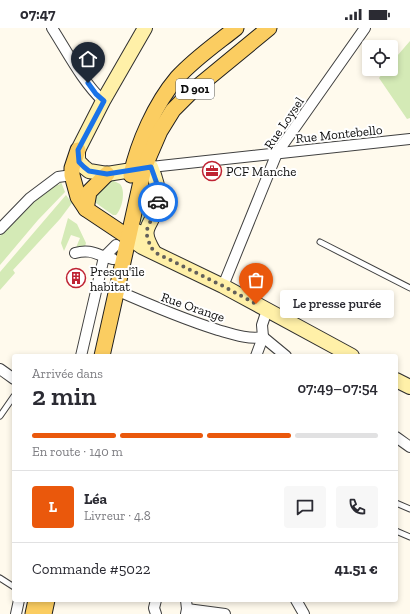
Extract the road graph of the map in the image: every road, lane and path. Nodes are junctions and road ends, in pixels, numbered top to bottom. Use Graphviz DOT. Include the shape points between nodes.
graph roads {
  1 [pos="52,28"];
  2 [pos="145,28"];
  3 [pos="236,28"];
  4 [pos="269,28"];
  5 [pos="365,28"];
  6 [pos="104,101"];
  7 [pos="410,139"];
  8 [pos="78,150"];
  9 [pos="277,153"];
  10 [pos="143,168"];
  11 [pos="107,174"];
  12 [pos="72,175"];
  13 [pos="86,208"];
  14 [pos="149,223"];
  15 [pos="0,229"];
  16 [pos="320,242"];
  17 [pos="116,246"];
  18 [pos="154,252"];
  19 [pos="75,253"];
  20 [pos="223,286"];
  21 [pos="410,288"];
  22 [pos="116,290"];
  23 [pos="267,310"];
  24 [pos="264,337"];
  25 [pos="82,354"];
  26 [pos="91,354"];
  27 [pos="102,354"];
  28 [pos="257,354"];
  29 [pos="280,354"];
  30 [pos="348,354"];
  31 [pos="0,369"];
  32 [pos="12,378"];
  33 [pos="398,381"];
  34 [pos="410,387"];
  35 [pos="12,399"];
  36 [pos="0,416"];
  37 [pos="398,438"];
  38 [pos="410,447"];
  39 [pos="398,504"];
  40 [pos="410,509"];
  41 [pos="398,532"];
  42 [pos="410,536"];
  43 [pos="0,578"];
  44 [pos="12,586"];
  45 [pos="19,602"];
  46 [pos="36,602"];
  47 [pos="47,602"];
  48 [pos="156,602"];
  49 [pos="297,602"];
  50 [pos="186,608"];
  51 [pos="16,614"];
  52 [pos="33,614"];
  53 [pos="44,614"];
  54 [pos="155,614"];
  55 [pos="225,614"];
  56 [pos="304,614"];
  1 -- 6 [label="street" via="96,94"];
  2 -- 6 [label="main road"];
  3 -- 10 [label="main road, D 901" via="178,77 164,95 149,122"];
  4 -- 10 [label="main road, D 901" via="173,110"];
  5 -- 9 [label="street, Rue Loysel"];
  6 -- 8 [label="main road"];
  7 -- 9 [label="street, Rue Montebello"];
  8 -- 11 [label="main road" via="78,161 84,167 89,171"];
  8 -- 12 [label="main road"];
  9 -- 10 [label="street, Rue Montebello"];
  9 -- 20 [label="street, Rue Loysel"];
  10 -- 11 [label="main road"];
  10 -- 14 [label="main road" via="157,184 158,202"];
  10 -- 17 [label="main road, D 901"];
  11 -- 13 [label="main road" via="90,192"];
  12 -- 13 [label="main road" via="78,197"];
  12 -- 15 [label="street" via="58,177 30,198"];
  13 -- 17 [label="main road"];
  14 -- 17 [label="main road"];
  14 -- 18 [label="main road" via="148,242"];
  16 -- 21 [label="lane"];
  17 -- 18 [label="main road" via="142,247"];
  17 -- 19 [label="street" via="99,253 83,250"];
  17 -- 22 [label="main road, D 901"];
  17 -- 25 [label="street"];
  17 -- 26 [label="main road, D 901"];
  18 -- 20 [label="main road"];
  20 -- 23 [label="main road"];
  22 -- 24 [label="street, Rue Orange" via="195,323 253,338"];
  22 -- 27 [label="main road, D 901"];
  23 -- 24 [label="street" via="262,325"];
  23 -- 30 [label="main road"];
  24 -- 28 [label="street"];
  24 -- 29 [label="street"];
  31 -- 32 [label="street"];
  33 -- 34 [label="main road"];
  35 -- 36 [label="lane"];
  37 -- 38 [label="street"];
  39 -- 40 [label="lane"];
  41 -- 42 [label="lane"];
  43 -- 44 [label="lane"];
  45 -- 51 [label="street"];
  46 -- 52 [label="main road"];
  47 -- 53 [label="main road"];
  48 -- 54 [label="street"];
  49 -- 56 [label="street"];
  50 -- 55 [label="street"];
}
